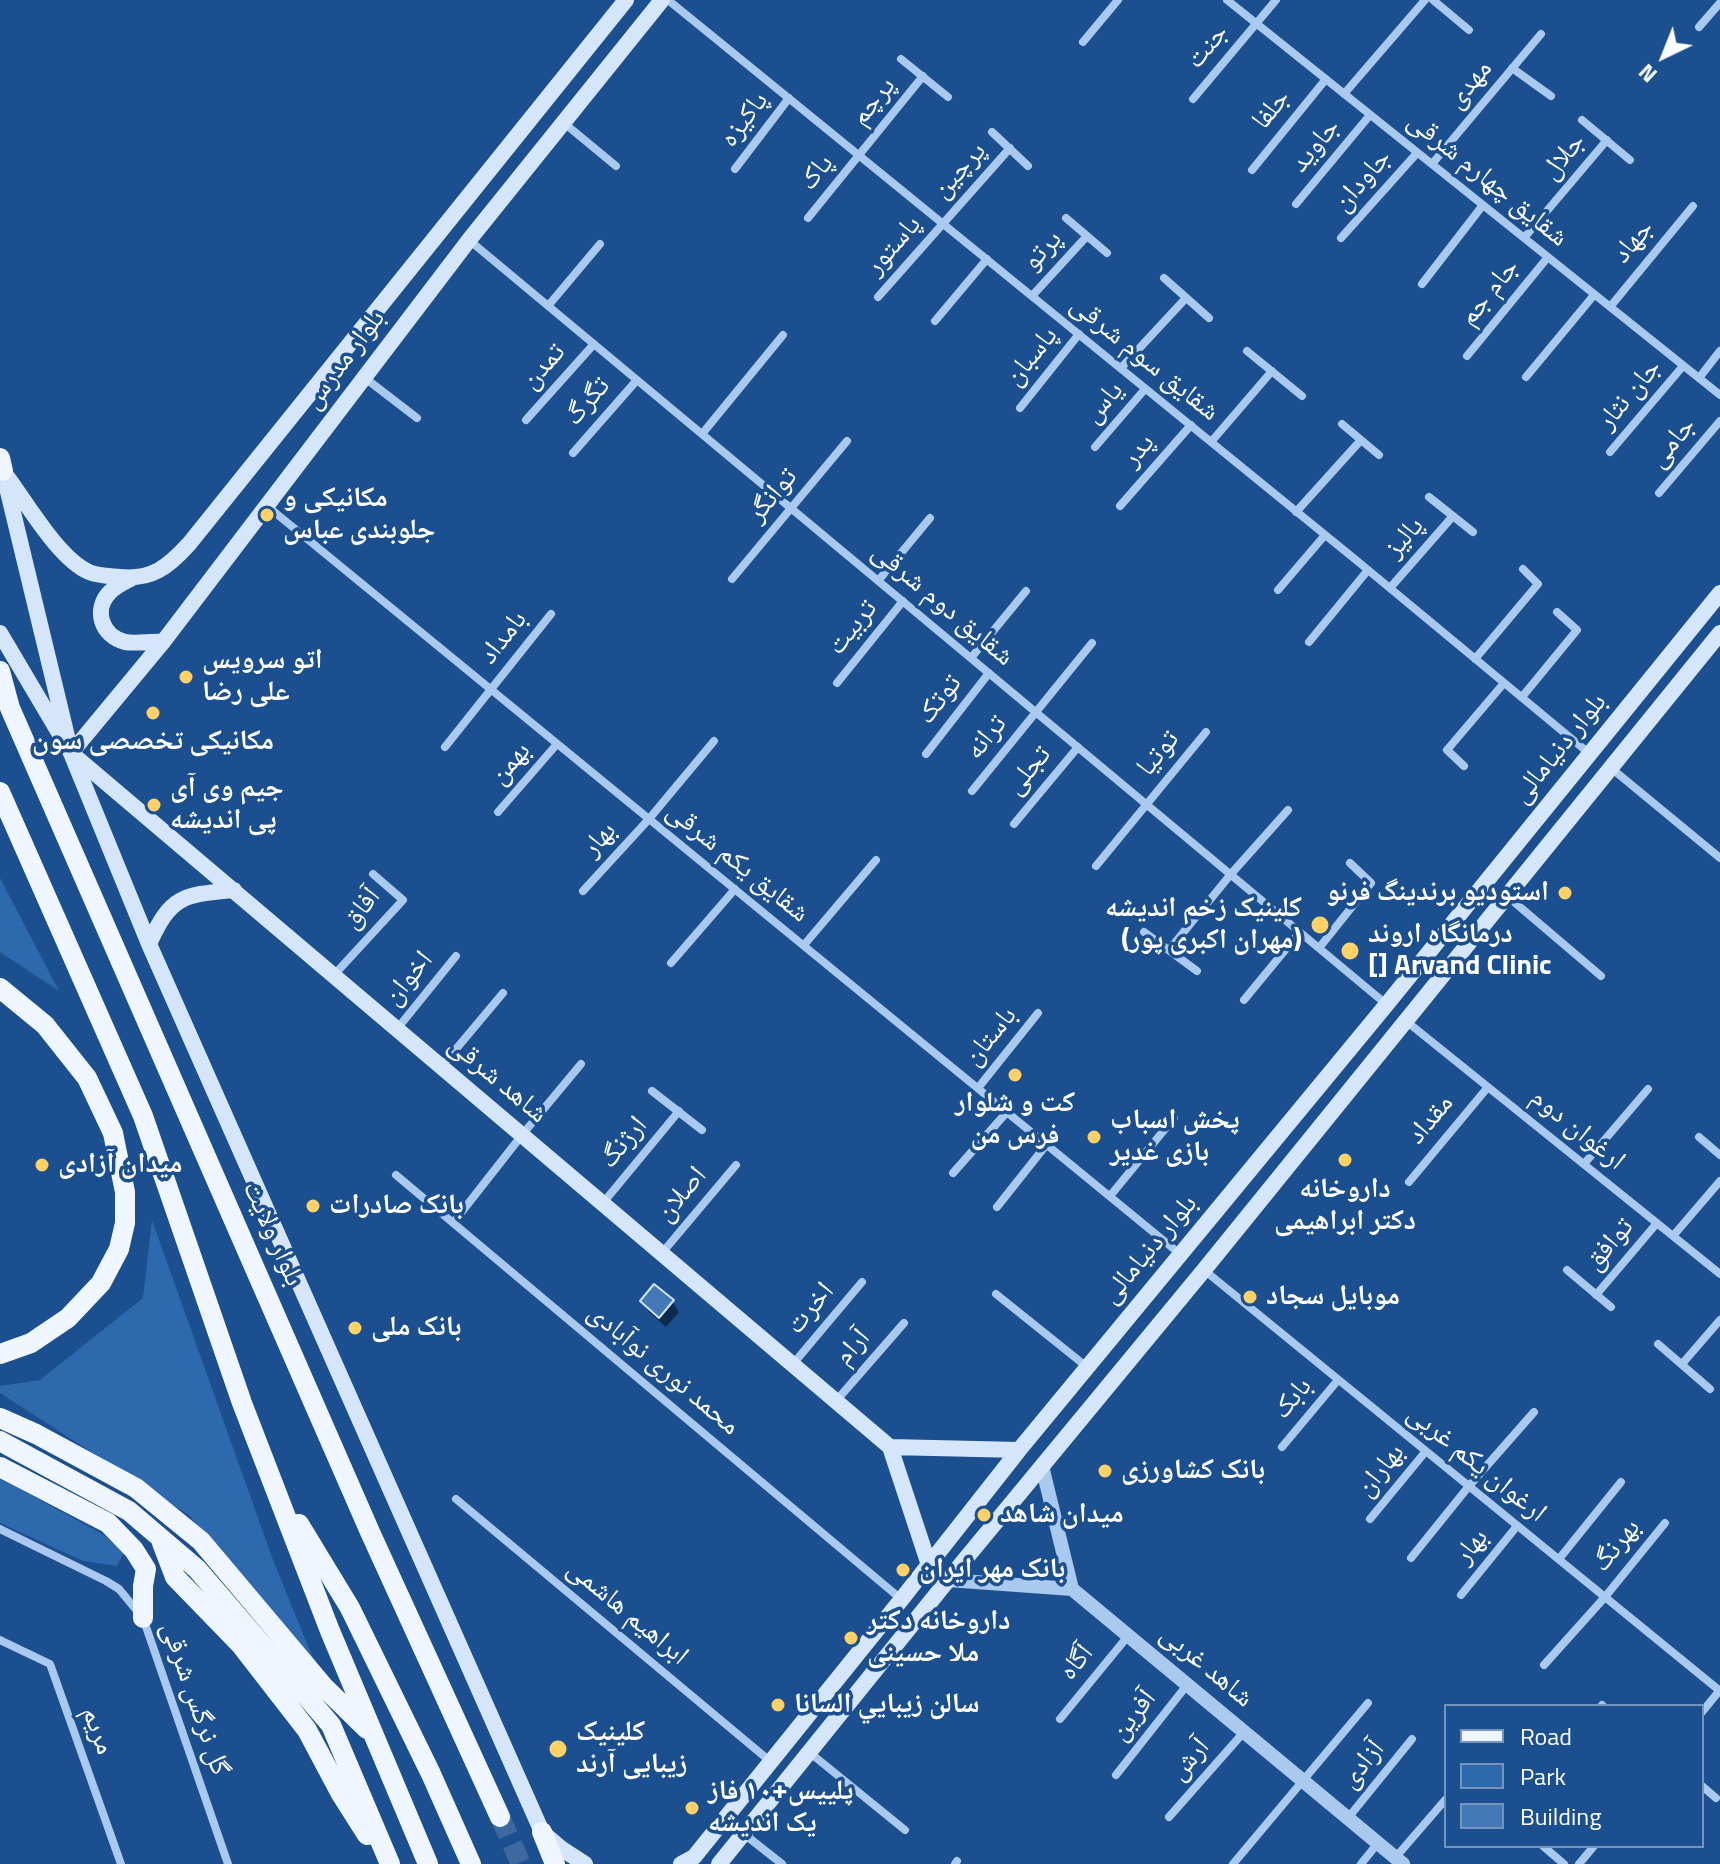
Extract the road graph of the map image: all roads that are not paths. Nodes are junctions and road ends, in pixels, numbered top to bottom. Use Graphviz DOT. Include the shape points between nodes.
graph roads {
  1 [pos="626,0"];
  2 [pos="662,0"];
  3 [pos="668,0"];
  4 [pos="1118,0"];
  5 [pos="1227,0"];
  6 [pos="1276,0"];
  7 [pos="1425,0"];
  8 [pos="1433,0"];
  9 [pos="1720,3"];
  10 [pos="1256,23"];
  11 [pos="1699,27"];
  12 [pos="1469,30"];
  13 [pos="1541,34"];
  14 [pos="1083,42"];
  15 [pos="901,59"];
  16 [pos="1512,68"];
  17 [pos="923,76"];
  18 [pos="1326,79"];
  19 [pos="1344,94"];
  20 [pos="1551,96"];
  21 [pos="948,97"];
  22 [pos="789,98"];
  23 [pos="1193,99"];
  24 [pos="1370,115"];
  25 [pos="1582,120"];
  26 [pos="563,123"];
  27 [pos="992,132"];
  28 [pos="1607,140"];
  29 [pos="1010,148"];
  30 [pos="1417,153"];
  31 [pos="860,155"];
  32 [pos="1630,160"];
  33 [pos="1432,164"];
  34 [pos="616,166"];
  35 [pos="1028,166"];
  36 [pos="735,169"];
  37 [pos="1252,170"];
  38 [pos="1296,204"];
  39 [pos="1483,205"];
  40 [pos="1693,206"];
  41 [pos="808,218"];
  42 [pos="1066,218"];
  43 [pos="943,224"];
  44 [pos="1087,236"];
  45 [pos="1341,238"];
  46 [pos="1524,238"];
  47 [pos="469,240"];
  48 [pos="600,244"];
  49 [pos="1107,253"];
  50 [pos="1548,257"];
  51 [pos="987,259"];
  52 [pos="1164,278"];
  53 [pos="1422,284"];
  54 [pos="1594,295"];
  55 [pos="1032,296"];
  56 [pos="878,297"];
  57 [pos="1186,298"];
  58 [pos="548,306"];
  59 [pos="1610,307"];
  60 [pos="1209,318"];
  61 [pos="935,321"];
  62 [pos="1079,334"];
  63 [pos="783,335"];
  64 [pos="594,344"];
  65 [pos="1247,351"];
  66 [pos="1720,351"];
  67 [pos="1467,356"];
  68 [pos="1683,366"];
  69 [pos="1121,368"];
  70 [pos="1272,371"];
  71 [pos="1526,377"];
  72 [pos="364,378"];
  73 [pos="1699,378"];
  74 [pos="637,380"];
  75 [pos="1145,389"];
  76 [pos="1720,395"];
  77 [pos="1302,396"];
  78 [pos="1020,408"];
  79 [pos="417,418"];
  80 [pos="526,420"];
  81 [pos="1720,421"];
  82 [pos="1342,424"];
  83 [pos="1191,425"];
  84 [pos="702,434"];
  85 [pos="1361,440"];
  86 [pos="847,441"];
  87 [pos="1211,442"];
  88 [pos="1095,447"];
  89 [pos="1610,452"];
  90 [pos="573,453"];
  91 [pos="1379,455"];
  92 [pos="2,465"];
  93 [pos="1659,493"];
  94 [pos="1429,497"];
  95 [pos="267,506"];
  96 [pos="1120,506"];
  97 [pos="792,509"];
  98 [pos="1296,512"];
  99 [pos="1453,516"];
  100 [pos="930,518"];
  101 [pos="1473,532"];
  102 [pos="1325,535"];
  103 [pos="1523,569"];
  104 [pos="1368,570"];
  105 [pos="132,578"];
  106 [pos="732,579"];
  107 [pos="878,581"];
  108 [pos="1390,588"];
  109 [pos="1278,590"];
  110 [pos="1026,591"];
  111 [pos="1720,593"];
  112 [pos="903,601"];
  113 [pos="1557,612"];
  114 [pos="551,614"];
  115 [pos="0,633"];
  116 [pos="1720,633"];
  117 [pos="163,642"];
  118 [pos="1309,642"];
  119 [pos="1092,643"];
  120 [pos="971,658"];
  121 [pos="1475,659"];
  122 [pos="0,671"];
  123 [pos="989,673"];
  124 [pos="837,683"];
  125 [pos="1504,683"];
  126 [pos="492,690"];
  127 [pos="1522,697"];
  128 [pos="1036,712"];
  129 [pos="1206,732"];
  130 [pos="714,741"];
  131 [pos="557,744"];
  132 [pos="445,747"];
  133 [pos="1078,747"];
  134 [pos="71,753"];
  135 [pos="926,754"];
  136 [pos="1590,754"];
  137 [pos="1464,766"];
  138 [pos="1611,768"];
  139 [pos="972,791"];
  140 [pos="2,798"];
  141 [pos="1147,804"];
  142 [pos="1288,810"];
  143 [pos="498,812"];
  144 [pos="649,819"];
  145 [pos="1014,824"];
  146 [pos="1720,858"];
  147 [pos="876,860"];
  148 [pos="1350,863"];
  149 [pos="1096,866"];
  150 [pos="373,874"];
  151 [pos="1231,874"];
  152 [pos="735,889"];
  153 [pos="234,890"];
  154 [pos="583,891"];
  155 [pos="1507,896"];
  156 [pos="1144,932"];
  157 [pos="1300,932"];
  158 [pos="149,944"];
  159 [pos="804,945"];
  160 [pos="1319,948"];
  161 [pos="1169,950"];
  162 [pos="456,956"];
  163 [pos="671,963"];
  164 [pos="1197,971"];
  165 [pos="334,975"];
  166 [pos="1601,976"];
  167 [pos="0,988"];
  168 [pos="503,993"];
  169 [pos="1244,1000"];
  170 [pos="1387,1004"];
  171 [pos="1038,1013"];
  172 [pos="1406,1021"];
  173 [pos="397,1029"];
  174 [pos="581,1064"];
  175 [pos="441,1067"];
  176 [pos="1488,1087"];
  177 [pos="978,1088"];
  178 [pos="1648,1089"];
  179 [pos="652,1091"];
  180 [pos="679,1111"];
  181 [pos="1007,1112"];
  182 [pos="1174,1118"];
  183 [pos="702,1130"];
  184 [pos="522,1135"];
  185 [pos="1699,1137"];
  186 [pos="1047,1144"];
  187 [pos="1720,1155"];
  188 [pos="1584,1164"];
  189 [pos="736,1165"];
  190 [pos="953,1173"];
  191 [pos="396,1175"];
  192 [pos="1720,1181"];
  193 [pos="1409,1182"];
  194 [pos="1110,1196"];
  195 [pos="602,1203"];
  196 [pos="997,1207"];
  197 [pos="453,1223"];
  198 [pos="1657,1223"];
  199 [pos="1673,1236"];
  200 [pos="662,1253"];
  201 [pos="1180,1254"];
  202 [pos="1204,1270"];
  203 [pos="1567,1270"];
  204 [pos="1720,1274"];
  205 [pos="862,1282"];
  206 [pos="996,1294"];
  207 [pos="1596,1295"];
  208 [pos="1611,1307"];
  209 [pos="1720,1320"];
  210 [pos="904,1323"];
  211 [pos="1658,1344"];
  212 [pos="0,1354"];
  213 [pos="1682,1364"];
  214 [pos="793,1365"];
  215 [pos="1087,1367"];
  216 [pos="1338,1380"];
  217 [pos="1710,1389"];
  218 [pos="836,1401"];
  219 [pos="1534,1412"];
  220 [pos="0,1418"];
  221 [pos="0,1441"];
  222 [pos="890,1447"];
  223 [pos="1282,1447"];
  224 [pos="1019,1450"];
  225 [pos="1426,1451"];
  226 [pos="1042,1466"];
  227 [pos="0,1467"];
  228 [pos="272,1480"];
  229 [pos="1621,1482"];
  230 [pos="1469,1486"];
  231 [pos="456,1499"];
  232 [pos="1370,1519"];
  233 [pos="1665,1523"];
  234 [pos="1517,1526"];
  235 [pos="0,1529"];
  236 [pos="1411,1558"];
  237 [pos="1559,1559"];
  238 [pos="929,1565"];
  239 [pos="948,1580"];
  240 [pos="1072,1589"];
  241 [pos="1461,1595"];
  242 [pos="1605,1597"];
  243 [pos="901,1600"];
  244 [pos="143,1618"];
  245 [pos="1128,1636"];
  246 [pos="0,1640"];
  247 [pos="1544,1665"];
  248 [pos="1187,1685"];
  249 [pos="1720,1690"];
  250 [pos="1368,1703"];
  251 [pos="1704,1710"];
  252 [pos="1060,1719"];
  253 [pos="1244,1732"];
  254 [pos="375,1737"];
  255 [pos="1412,1739"];
  256 [pos="809,1752"];
  257 [pos="771,1762"];
  258 [pos="1116,1775"];
  259 [pos="1302,1780"];
  260 [pos="1704,1788"];
  261 [pos="1716,1798"];
  262 [pos="1444,1802"];
  263 [pos="500,1817"];
  264 [pos="1169,1817"];
  265 [pos="1348,1818"];
  266 [pos="905,1830"];
  267 [pos="542,1832"];
  268 [pos="744,1834"];
  269 [pos="1378,1843"];
  270 [pos="1545,1848"];
  271 [pos="1592,1848"];
  272 [pos="1399,1861"];
  273 [pos="121,1864"];
  274 [pos="228,1864"];
  275 [pos="388,1864"];
  276 [pos="428,1864"];
  277 [pos="471,1864"];
  278 [pos="555,1864"];
  279 [pos="585,1864"];
  280 [pos="681,1864"];
  281 [pos="719,1864"];
  282 [pos="782,1864"];
  283 [pos="1233,1864"];
  284 [pos="1361,1864"];
  285 [pos="1564,1864"];
  286 [pos="1579,1864"];
  1 -- 105 [label="main road, بلوار مدرس" via="189,544 163,569"];
  2 -- 26 [label="main road, بلوار مدرس"];
  3 -- 22 [label="street, شقایق سوم شرقی"];
  4 -- 14 [label="street"];
  5 -- 10 [label="street, شقایق چهارم شرقی"];
  6 -- 10 [label="street, جنت"];
  7 -- 19 [label="street"];
  8 -- 12 [label="street"];
  9 -- 11 [label="street"];
  10 -- 18 [label="street, شقایق چهارم شرقی"];
  10 -- 23 [label="street, جنت"];
  13 -- 16 [label="street, مهدی"];
  15 -- 17 [label="street, پرچم"];
  16 -- 20 [label="street"];
  16 -- 33 [label="street, مهدی"];
  17 -- 21 [label="street, پرچم"];
  17 -- 31 [label="street, پرچم"];
  18 -- 19 [label="street, شقایق چهارم شرقی"];
  18 -- 37 [label="street, جلفا"];
  19 -- 24 [label="street, شقایق چهارم شرقی"];
  22 -- 31 [label="street, شقایق سوم شرقی"];
  22 -- 36 [label="street, پاکیزه"];
  24 -- 30 [label="street, شقایق چهارم شرقی"];
  24 -- 38 [label="street, جاوید"];
  25 -- 28 [label="street, جلال"];
  26 -- 34 [label="street"];
  26 -- 47 [label="main road, بلوار مدرس"];
  27 -- 29 [label="street, پرچین"];
  28 -- 32 [label="street, جلال"];
  28 -- 46 [label="street, جلال"];
  29 -- 35 [label="street, پرچین"];
  29 -- 43 [label="street, پرچین"];
  30 -- 33 [label="street, شقایق چهارم شرقی"];
  30 -- 45 [label="street, جاودان"];
  31 -- 41 [label="street, پاک"];
  31 -- 43 [label="street, شقایق سوم شرقی"];
  33 -- 39 [label="street, شقایق چهارم شرقی"];
  39 -- 46 [label="street, شقایق چهارم شرقی"];
  39 -- 53 [label="street"];
  40 -- 59 [label="street, جهاد"];
  42 -- 44 [label="street, پرتو"];
  43 -- 51 [label="street, شقایق سوم شرقی"];
  43 -- 56 [label="street, پاستور"];
  44 -- 49 [label="street, پرتو"];
  44 -- 55 [label="street, پرتو"];
  46 -- 50 [label="street, شقایق چهارم شرقی"];
  47 -- 58 [label="street, شقایق دوم شرقی"];
  47 -- 72 [label="main road, بلوار مدرس"];
  48 -- 58 [label="street"];
  50 -- 54 [label="street, شقایق چهارم شرقی"];
  50 -- 67 [label="street, جام جم"];
  51 -- 55 [label="street, شقایق سوم شرقی"];
  51 -- 61 [label="street"];
  52 -- 57 [label="street"];
  54 -- 59 [label="street, شقایق چهارم شرقی"];
  54 -- 71 [label="street"];
  55 -- 62 [label="street, شقایق سوم شرقی"];
  57 -- 60 [label="street"];
  57 -- 69 [label="street"];
  58 -- 64 [label="street, شقایق دوم شرقی"];
  59 -- 68 [label="street, شقایق چهارم شرقی"];
  62 -- 69 [label="street, شقایق سوم شرقی"];
  62 -- 78 [label="street, پاسبان"];
  63 -- 84 [label="street"];
  64 -- 74 [label="street, شقایق دوم شرقی"];
  64 -- 80 [label="street, تمدن"];
  65 -- 70 [label="street"];
  66 -- 73 [label="street"];
  68 -- 73 [label="street, شقایق چهارم شرقی"];
  68 -- 89 [label="street, جان نثار"];
  69 -- 75 [label="street, شقایق سوم شرقی"];
  70 -- 77 [label="street"];
  70 -- 87 [label="street"];
  72 -- 79 [label="street"];
  72 -- 95 [label="main road, بلوار مدرس"];
  73 -- 76 [label="street, شقایق چهارم شرقی"];
  74 -- 84 [label="street, شقایق دوم شرقی"];
  74 -- 90 [label="street, تگرگ"];
  75 -- 83 [label="street, شقایق سوم شرقی"];
  75 -- 88 [label="street, یاس"];
  81 -- 93 [label="street, جامی"];
  82 -- 85 [label="street"];
  83 -- 87 [label="street, شقایق سوم شرقی"];
  83 -- 96 [label="street, پدر"];
  84 -- 97 [label="street, شقایق دوم شرقی"];
  85 -- 91 [label="street"];
  85 -- 98 [label="street"];
  86 -- 97 [label="street, توانگر"];
  87 -- 98 [label="street, شقایق سوم شرقی"];
  92 -- 105 [label="main road" via="75,564 91,573"];
  92 -- 134 [label="main road"];
  94 -- 99 [label="street, پالیز"];
  95 -- 117 [label="main road, بلوار مدرس"];
  95 -- 126 [label="street, شقایق یکم شرقی"];
  97 -- 106 [label="street, توانگر"];
  97 -- 107 [label="street, شقایق دوم شرقی"];
  98 -- 102 [label="street, شقایق سوم شرقی"];
  99 -- 101 [label="street, پالیز"];
  99 -- 108 [label="street, پالیز"];
  100 -- 107 [label="street"];
  102 -- 104 [label="street, شقایق سوم شرقی"];
  102 -- 109 [label="street"];
  103 -- 121 [label="street" via="1538,584"];
  104 -- 108 [label="street, شقایق سوم شرقی"];
  104 -- 118 [label="street"];
  105 -- 117 [label="main road" via="102,604 102,625 112,637 126,642"];
  107 -- 112 [label="street, شقایق دوم شرقی"];
  108 -- 121 [label="street, شقایق سوم شرقی"];
  110 -- 120 [label="street"];
  111 -- 136 [label="main road, بلوار دنیامالی"];
  112 -- 120 [label="street, شقایق دوم شرقی"];
  112 -- 124 [label="street, تربیت"];
  113 -- 127 [label="street" via="1577,630"];
  114 -- 126 [label="street, بامداد"];
  115 -- 134 [label="main road"];
  116 -- 138 [label="main road, بلوار دنیامالی"];
  117 -- 134 [label="main road, بلوار مدرس"];
  119 -- 128 [label="street, ترانه"];
  120 -- 123 [label="street, شقایق دوم شرقی"];
  121 -- 125 [label="street, شقایق سوم شرقی"];
  122 -- 263 [label="main road, بلوار ولایت" via="10,708"];
  123 -- 128 [label="street, شقایق دوم شرقی"];
  123 -- 135 [label="street, توتک"];
  125 -- 127 [label="street, شقایق سوم شرقی"];
  125 -- 137 [label="street" via="1447,750"];
  126 -- 131 [label="street, شقایق یکم شرقی"];
  126 -- 132 [label="street, بامداد"];
  127 -- 136 [label="street, شقایق سوم شرقی"];
  128 -- 133 [label="street, شقایق دوم شرقی"];
  128 -- 139 [label="street, ترانه"];
  129 -- 141 [label="street, توتیا"];
  130 -- 144 [label="street, بهار"];
  131 -- 143 [label="street, بهمن"];
  131 -- 144 [label="street, شقایق یکم شرقی"];
  133 -- 141 [label="street, شقایق دوم شرقی"];
  133 -- 145 [label="street, تجلی"];
  134 -- 153 [label="main road, شاهد شرقی"];
  134 -- 158 [label="main road, بلوار ولایت"];
  136 -- 170 [label="main road, بلوار دنیامالی"];
  138 -- 146 [label="street"];
  138 -- 155 [label="main road, بلوار دنیامالی"];
  140 -- 228 [label="main road" via="143,1116"];
  141 -- 149 [label="street, توتیا"];
  141 -- 151 [label="street, شقایق دوم شرقی"];
  142 -- 151 [label="street"];
  144 -- 152 [label="street, شقایق یکم شرقی"];
  144 -- 154 [label="street, بهار"];
  147 -- 159 [label="street"];
  148 -- 160 [label="street" via="1371,883"];
  150 -- 165 [label="street, آفاق" via="403,900"];
  151 -- 157 [label="street, شقایق دوم شرقی"];
  151 -- 161 [label="street"];
  152 -- 159 [label="street, شقایق یکم شرقی"];
  152 -- 163 [label="street"];
  153 -- 158 [label="main road" via="178,901 160,920"];
  153 -- 165 [label="main road, شاهد شرقی"];
  155 -- 166 [label="street"];
  155 -- 172 [label="main road, بلوار دنیامالی"];
  156 -- 161 [label="street"];
  157 -- 160 [label="street, شقایق دوم شرقی"];
  157 -- 169 [label="street"];
  158 -- 267 [label="main road, بلوار ولایت"];
  159 -- 177 [label="street, شقایق یکم شرقی"];
  160 -- 170 [label="street, شقایق دوم شرقی"];
  161 -- 164 [label="street"];
  162 -- 173 [label="street, اخوان"];
  165 -- 173 [label="main road, شاهد شرقی"];
  167 -- 212 [label="main road" via="45,1025 87,1078 113,1133 125,1192 125,1223 119,1249 101,1283 68,1318 31,1343"];
  168 -- 175 [label="street"];
  170 -- 201 [label="main road, بلوار دنیامالی"];
  171 -- 177 [label="street, باستان"];
  172 -- 176 [label="street, ارغوان دوم"];
  172 -- 202 [label="main road, بلوار دنیامالی"];
  173 -- 175 [label="main road, شاهد شرقی"];
  174 -- 184 [label="street"];
  175 -- 184 [label="main road, شاهد شرقی"];
  176 -- 188 [label="street, ارغوان دوم"];
  176 -- 193 [label="street, مقداد"];
  177 -- 181 [label="street, شقایق یکم شرقی"];
  178 -- 188 [label="street"];
  179 -- 180 [label="street"];
  180 -- 183 [label="street"];
  180 -- 195 [label="street, ارژنگ"];
  181 -- 186 [label="street, شقایق یکم شرقی"];
  181 -- 190 [label="street"];
  182 -- 194 [label="street"];
  184 -- 195 [label="main road, شاهد شرقی"];
  184 -- 197 [label="street"];
  185 -- 187 [label="street"];
  186 -- 194 [label="street, شقایق یکم شرقی"];
  186 -- 196 [label="street"];
  188 -- 198 [label="street, ارغوان دوم"];
  189 -- 200 [label="street, اصلان"];
  191 -- 197 [label="street, محمد نوری نوآبادی"];
  192 -- 199 [label="street"];
  194 -- 201 [label="street, شقایق یکم شرقی"];
  195 -- 200 [label="main road, شاهد شرقی"];
  197 -- 243 [label="street, محمد نوری نوآبادی"];
  198 -- 199 [label="street, ارغوان دوم"];
  198 -- 207 [label="street, توافق"];
  199 -- 204 [label="street, ارغوان دوم"];
  200 -- 214 [label="main road, شاهد شرقی"];
  201 -- 215 [label="main road, بلوار دنیامالی"];
  202 -- 216 [label="street, ارغوان یکم غربی"];
  202 -- 226 [label="main road, بلوار دنیامالی"];
  203 -- 207 [label="street"];
  205 -- 214 [label="street, اخرت"];
  206 -- 215 [label="street"];
  207 -- 208 [label="street"];
  209 -- 213 [label="street"];
  210 -- 218 [label="street, آرام"];
  211 -- 213 [label="street"];
  213 -- 217 [label="street"];
  214 -- 218 [label="main road, شاهد شرقی"];
  215 -- 224 [label="main road, بلوار دنیامالی"];
  216 -- 223 [label="street, بابک"];
  216 -- 225 [label="street, ارغوان یکم غربی"];
  218 -- 222 [label="main road, شاهد شرقی"];
  219 -- 230 [label="street"];
  220 -- 254 [label="main road" via="136,1488 201,1541 324,1687"];
  221 -- 275 [label="main road" via="129,1511 197,1569 331,1725"];
  222 -- 224 [label="main road"];
  222 -- 238 [label="main road"];
  224 -- 238 [label="main road, بلوار دنیامالی"];
  225 -- 230 [label="street, ارغوان یکم غربی"];
  225 -- 232 [label="street, بهاران"];
  226 -- 239 [label="main road, بلوار دنیامالی"];
  226 -- 240 [label="street"];
  227 -- 244 [label="main road" via="108,1523 134,1550 146,1569"];
  228 -- 254 [label="main road"];
  228 -- 277 [label="main road" via="350,1608"];
  229 -- 237 [label="street"];
  230 -- 234 [label="street, ارغوان یکم غربی"];
  230 -- 236 [label="street"];
  231 -- 257 [label="street, ابراهیم هاشمی"];
  233 -- 242 [label="street, بهرنگ"];
  234 -- 237 [label="street, ارغوان یکم غربی"];
  234 -- 241 [label="street, بهار"];
  235 -- 244 [label="street, گل نرگس شرقی" via="119,1589"];
  237 -- 242 [label="street, ارغوان یکم غربی"];
  238 -- 243 [label="main road, بلوار دنیامالی"];
  239 -- 240 [label="street"];
  239 -- 256 [label="main road, بلوار دنیامالی"];
  240 -- 245 [label="street, شاهد غربی"];
  242 -- 247 [label="street, بهرنگ"];
  242 -- 249 [label="street, ارغوان یکم غربی"];
  243 -- 257 [label="main road, بلوار دنیامالی"];
  244 -- 274 [label="street, گل نرگس شرقی"];
  245 -- 248 [label="street, شاهد غربی"];
  245 -- 252 [label="street, آگاه"];
  246 -- 273 [label="street, مریم" via="50,1664"];
  248 -- 253 [label="street, شاهد غربی"];
  248 -- 258 [label="street, آفرین"];
  249 -- 251 [label="street"];
  250 -- 259 [label="street"];
  253 -- 259 [label="street, شاهد غربی"];
  253 -- 264 [label="street, آرش"];
  254 -- 276 [label="main road"];
  255 -- 265 [label="street, آزادی"];
  256 -- 266 [label="street"];
  256 -- 268 [label="main road, بلوار دنیامالی"];
  257 -- 280 [label="main road, بلوار دنیامالی" via="694,1857"];
  259 -- 265 [label="street, شاهد غربی"];
  259 -- 283 [label="street"];
  260 -- 261 [label="street"];
  262 -- 272 [label="street"];
  265 -- 269 [label="street, شاهد غربی"];
  267 -- 278 [label="main road"];
  267 -- 279 [label="main road"];
  268 -- 281 [label="main road, بلوار دنیامالی"];
  268 -- 282 [label="street"];
  269 -- 272 [label="street, شاهد غربی"];
  269 -- 284 [label="street"];
  270 -- 285 [label="street"];
  271 -- 286 [label="street"];
}
